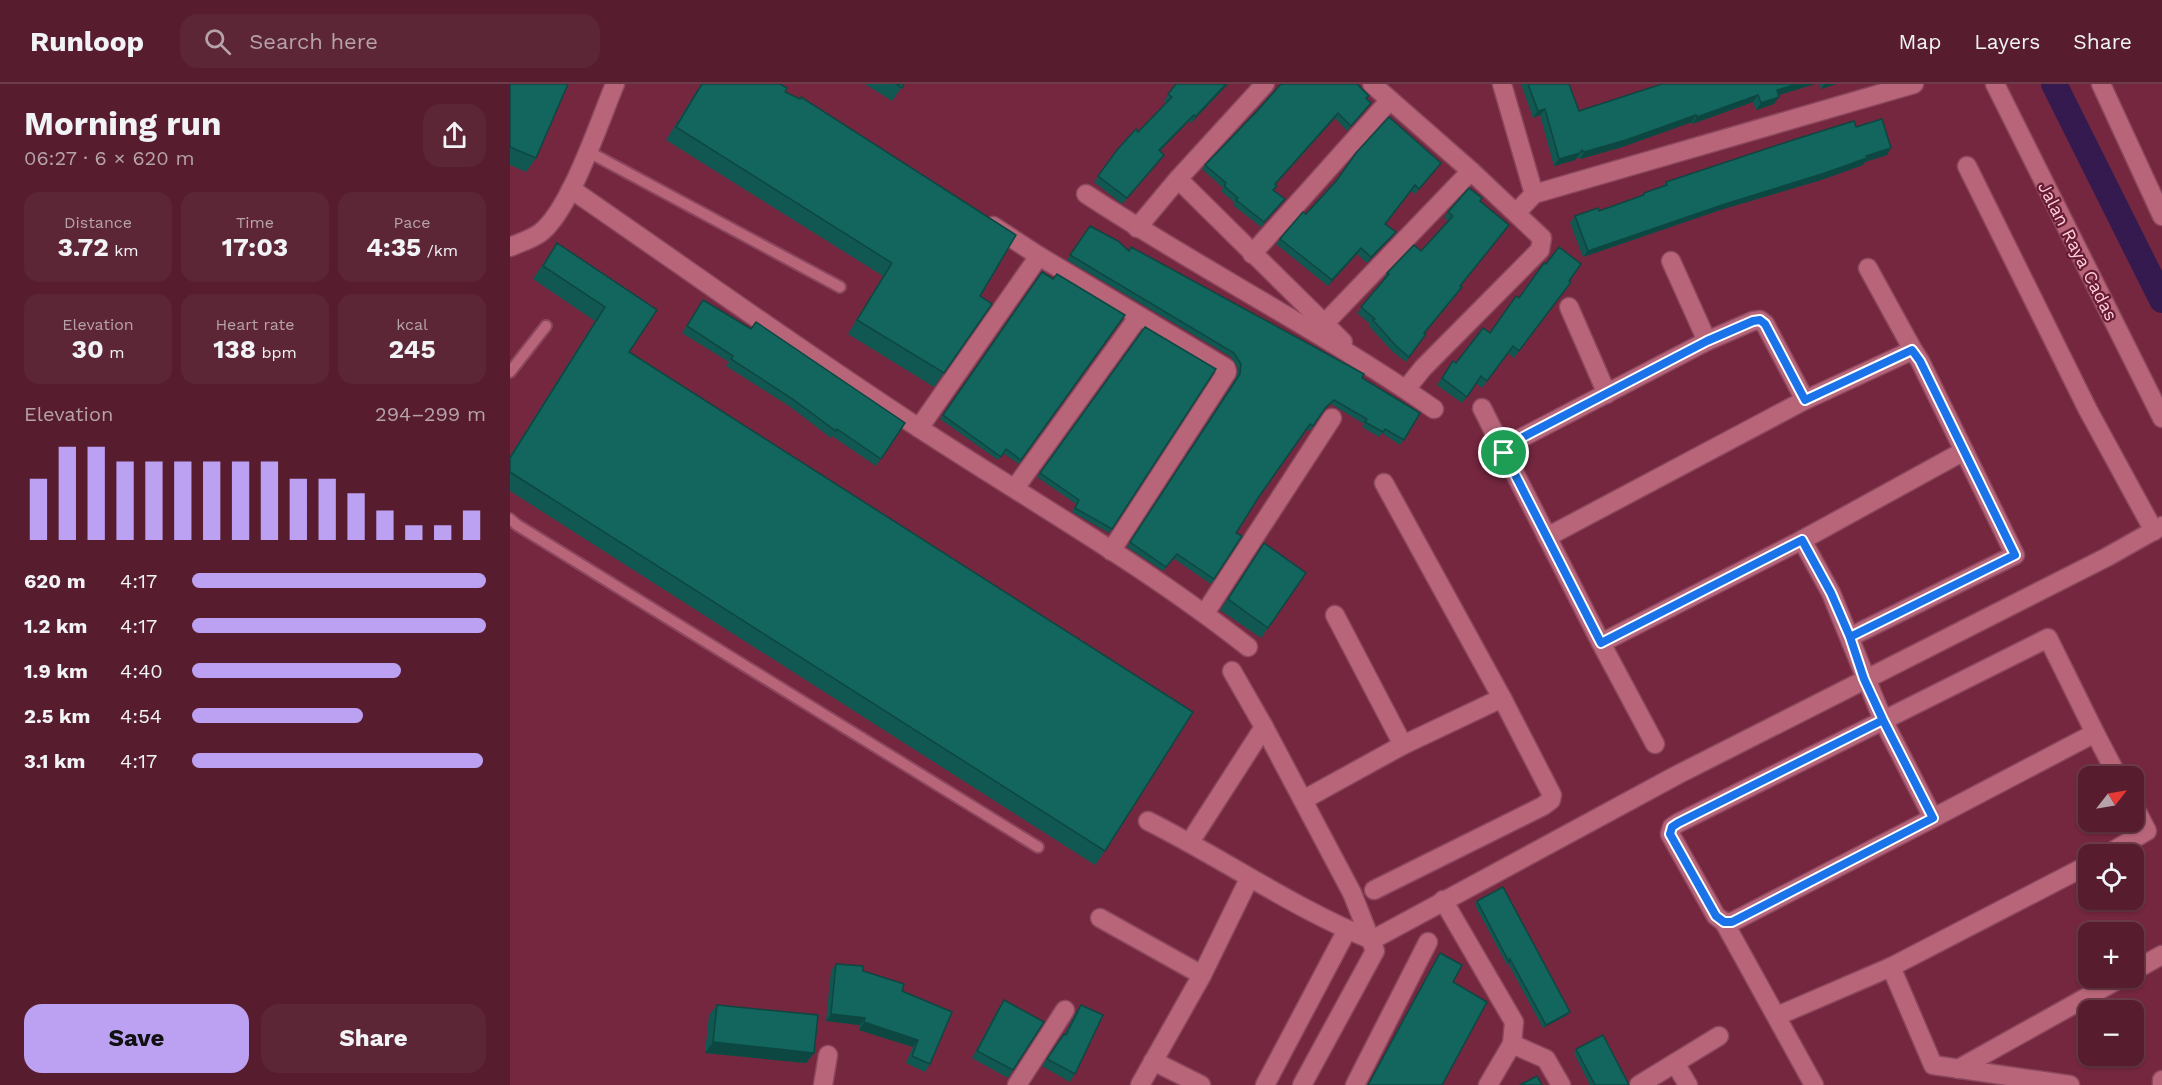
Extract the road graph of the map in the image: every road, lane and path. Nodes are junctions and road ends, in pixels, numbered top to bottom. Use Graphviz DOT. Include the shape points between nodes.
graph roads {
  1 [pos="615,84"];
  2 [pos="1266,84"];
  3 [pos="1372,84"];
  4 [pos="1502,84"];
  5 [pos="1914,84"];
  6 [pos="1995,84"];
  7 [pos="2101,84"];
  8 [pos="1390,100"];
  9 [pos="587,151"];
  10 [pos="1967,166"];
  11 [pos="1471,171"];
  12 [pos="1178,179"];
  13 [pos="571,189"];
  14 [pos="1086,194"];
  15 [pos="1534,194"];
  16 [pos="1516,213"];
  17 [pos="2162,214"];
  18 [pos="981,218"];
  19 [pos="1137,228"];
  20 [pos="510,247"];
  21 [pos="1252,254"];
  22 [pos="1039,256"];
  23 [pos="1671,261"];
  24 [pos="1868,268"];
  25 [pos="840,287"];
  26 [pos="1569,307"];
  27 [pos="1139,316"];
  28 [pos="1325,323"];
  29 [pos="546,326"];
  30 [pos="1707,341"];
  31 [pos="1912,350"];
  32 [pos="1359,359"];
  33 [pos="510,372"];
  34 [pos="1406,389"];
  35 [pos="1607,394"];
  36 [pos="1805,400"];
  37 [pos="1482,408"];
  38 [pos="1434,409"];
  39 [pos="1332,418"];
  40 [pos="2162,418"];
  41 [pos="919,428"];
  42 [pos="1502,448"];
  43 [pos="1964,451"];
  44 [pos="1384,483"];
  45 [pos="1015,488"];
  46 [pos="510,519"];
  47 [pos="2158,529"];
  48 [pos="1547,537"];
  49 [pos="1802,540"];
  50 [pos="1111,551"];
  51 [pos="1205,613"];
  52 [pos="1335,615"];
  53 [pos="1850,637"];
  54 [pos="1601,643"];
  55 [pos="1248,646"];
  56 [pos="1232,671"];
  57 [pos="1864,679"];
  58 [pos="1502,698"];
  59 [pos="1883,720"];
  60 [pos="1264,727"];
  61 [pos="2095,733"];
  62 [pos="1655,744"];
  63 [pos="1403,746"];
  64 [pos="2112,766"];
  65 [pos="1303,800"];
  66 [pos="1933,818"];
  67 [pos="1148,821"];
  68 [pos="2154,826"];
  69 [pos="1190,842"];
  70 [pos="2124,844"];
  71 [pos="1038,847"];
  72 [pos="2078,870"];
  73 [pos="1249,879"];
  74 [pos="1374,890"];
  75 [pos="1443,900"];
  76 [pos="1100,918"];
  77 [pos="1724,922"];
  78 [pos="1347,930"];
  79 [pos="1372,939"];
  80 [pos="1428,942"];
  81 [pos="2162,955"];
  82 [pos="2144,965"];
  83 [pos="1891,967"];
  84 [pos="1202,975"];
  85 [pos="2103,988"];
  86 [pos="1065,1010"];
  87 [pos="1777,1016"];
  88 [pos="1719,1036"];
  89 [pos="1512,1044"];
  90 [pos="828,1055"];
  91 [pos="1154,1061"];
  92 [pos="1675,1063"];
  93 [pos="1958,1069"];
  94 [pos="2162,1080"];
  95 [pos="823,1085"];
  96 [pos="1017,1085"];
  97 [pos="1140,1085"];
  98 [pos="1201,1085"];
  99 [pos="1265,1085"];
  100 [pos="1302,1085"];
  101 [pos="1355,1085"];
  102 [pos="1488,1085"];
  103 [pos="1561,1085"];
  104 [pos="1639,1085"];
  105 [pos="1688,1085"];
  106 [pos="1814,1085"];
  107 [pos="2070,1085"];
  108 [pos="2162,1085"];
  1 -- 9 [label="street"];
  2 -- 12 [label="street"];
  3 -- 8 [label="street"];
  4 -- 15 [label="street"];
  5 -- 15 [label="street"];
  6 -- 40 [label="street, Jalan Raya Cadas"];
  7 -- 17 [label="street"];
  8 -- 11 [label="street"];
  8 -- 21 [label="street"];
  9 -- 13 [label="street"];
  9 -- 25 [label="lane"];
  10 -- 47 [label="street" via="2088,410"];
  11 -- 16 [label="street"];
  11 -- 28 [label="street"];
  12 -- 19 [label="street"];
  12 -- 21 [label="street"];
  13 -- 20 [label="street" via="558,213 540,233"];
  13 -- 41 [label="street"];
  14 -- 19 [label="street"];
  15 -- 16 [label="street"];
  16 -- 34 [label="street" via="1542,238 1540,250"];
  18 -- 22 [label="street"];
  19 -- 32 [label="street"];
  21 -- 28 [label="street"];
  22 -- 27 [label="street"];
  22 -- 41 [label="street"];
  23 -- 30 [label="street"];
  24 -- 31 [label="street"];
  26 -- 35 [label="street"];
  27 -- 45 [label="street"];
  27 -- 50 [label="street" via="1224,365 1227,372"];
  28 -- 32 [label="street"];
  29 -- 33 [label="lane"];
  30 -- 35 [label="street"];
  30 -- 36 [label="street" via="1760,320"];
  31 -- 36 [label="street"];
  31 -- 43 [label="street"];
  32 -- 34 [label="street"];
  34 -- 38 [label="street"];
  35 -- 42 [label="street"];
  36 -- 48 [label="street"];
  37 -- 42 [label="street"];
  39 -- 51 [label="street"];
  41 -- 45 [label="street"];
  42 -- 48 [label="street"];
  43 -- 49 [label="street"];
  43 -- 53 [label="street" via="2015,555"];
  44 -- 58 [label="street"];
  45 -- 50 [label="street"];
  46 -- 71 [label="lane"];
  47 -- 57 [label="street"];
  48 -- 54 [label="street"];
  49 -- 53 [label="street"];
  49 -- 54 [label="street"];
  50 -- 51 [label="street"];
  51 -- 55 [label="street"];
  52 -- 63 [label="street"];
  53 -- 57 [label="street"];
  54 -- 62 [label="street"];
  56 -- 60 [label="street"];
  57 -- 59 [label="street"];
  57 -- 75 [label="street"];
  58 -- 63 [label="street"];
  58 -- 74 [label="street" via="1548,786 1551,800"];
  59 -- 61 [label="street" via="2048,638"];
  59 -- 66 [label="street"];
  59 -- 77 [label="street" via="1672,827 1670,834 1716,916"];
  60 -- 65 [label="street"];
  60 -- 69 [label="street"];
  61 -- 64 [label="street"];
  61 -- 66 [label="street"];
  63 -- 65 [label="street"];
  65 -- 79 [label="street"];
  66 -- 77 [label="street" via="1732,922"];
  67 -- 69 [label="street"];
  68 -- 70 [label="street"];
  69 -- 73 [label="street"];
  72 -- 83 [label="street"];
  73 -- 78 [label="street"];
  73 -- 84 [label="street"];
  75 -- 79 [label="street"];
  75 -- 89 [label="street" via="1514,1022"];
  76 -- 84 [label="street"];
  77 -- 87 [label="street"];
  78 -- 79 [label="street"];
  78 -- 99 [label="street"];
  79 -- 100 [label="street" via="1375,951"];
  80 -- 101 [label="street"];
  81 -- 82 [label="street"];
  83 -- 87 [label="street"];
  83 -- 93 [label="street" via="1934,1065"];
  84 -- 91 [label="street"];
  85 -- 93 [label="street"];
  86 -- 96 [label="street"];
  87 -- 106 [label="street"];
  88 -- 92 [label="street"];
  89 -- 102 [label="street"];
  89 -- 103 [label="street" via="1546,1059"];
  90 -- 95 [label="street"];
  91 -- 97 [label="street"];
  91 -- 98 [label="street"];
  92 -- 104 [label="street"];
  92 -- 105 [label="street"];
  93 -- 107 [label="street"];
  94 -- 108 [label="street"];
}
